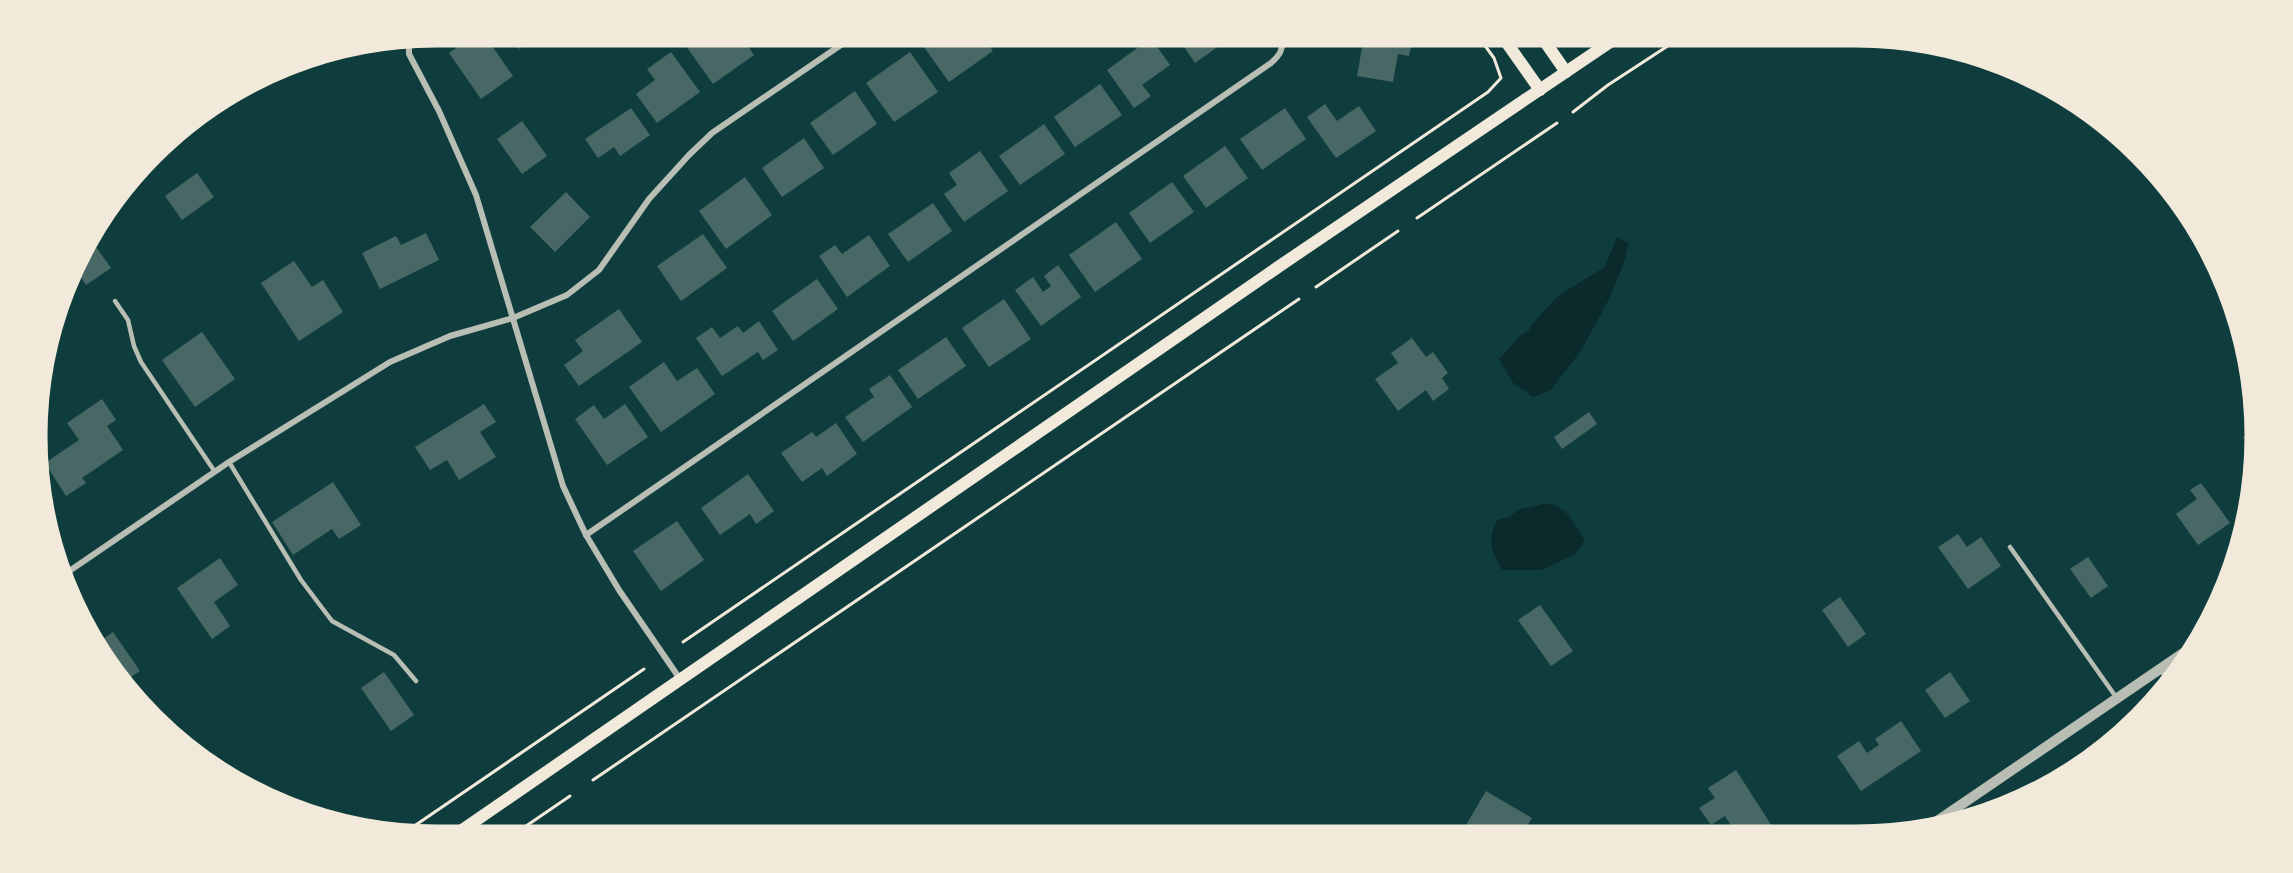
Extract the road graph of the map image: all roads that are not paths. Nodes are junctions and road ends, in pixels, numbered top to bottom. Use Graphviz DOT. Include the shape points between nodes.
graph roads {
  1 [pos="839,46"];
  2 [pos="1283,46"];
  3 [pos="1509,46"];
  4 [pos="1548,46"];
  5 [pos="1604,46"];
  6 [pos="409,47"];
  7 [pos="1566,72"];
  8 [pos="1540,90"];
  9 [pos="115,301"];
  10 [pos="513,318"];
  11 [pos="229,462"];
  12 [pos="215,472"];
  13 [pos="586,535"];
  14 [pos="2010,547"];
  15 [pos="70,570"];
  16 [pos="2178,657"];
  17 [pos="2161,669"];
  18 [pos="2165,675"];
  19 [pos="680,679"];
  20 [pos="416,681"];
  21 [pos="2118,699"];
  22 [pos="1945,816"];
  23 [pos="468,826"];
  1 -- 10 [label="street" via="712,133 649,199 599,270 567,295"];
  2 -- 13 [label="street" via="1271,63"];
  3 -- 8 [label="main road"];
  4 -- 7 [label="main road"];
  5 -- 7 [label="main road"];
  6 -- 10 [label="street" via="476,195"];
  7 -- 8 [label="main road"];
  8 -- 19 [label="main road"];
  9 -- 12 [label="lane" via="128,320 141,362"];
  10 -- 11 [label="street" via="450,336 390,362"];
  10 -- 13 [label="street" via="563,486"];
  11 -- 12 [label="street"];
  11 -- 20 [label="lane" via="301,580 332,621 394,655"];
  12 -- 15 [label="street"];
  13 -- 19 [label="street"];
  14 -- 21 [label="lane"];
  16 -- 17 [label="street"];
  17 -- 18 [label="street"];
  17 -- 21 [label="street"];
  19 -- 23 [label="main road"];
  21 -- 22 [label="street"];
}
